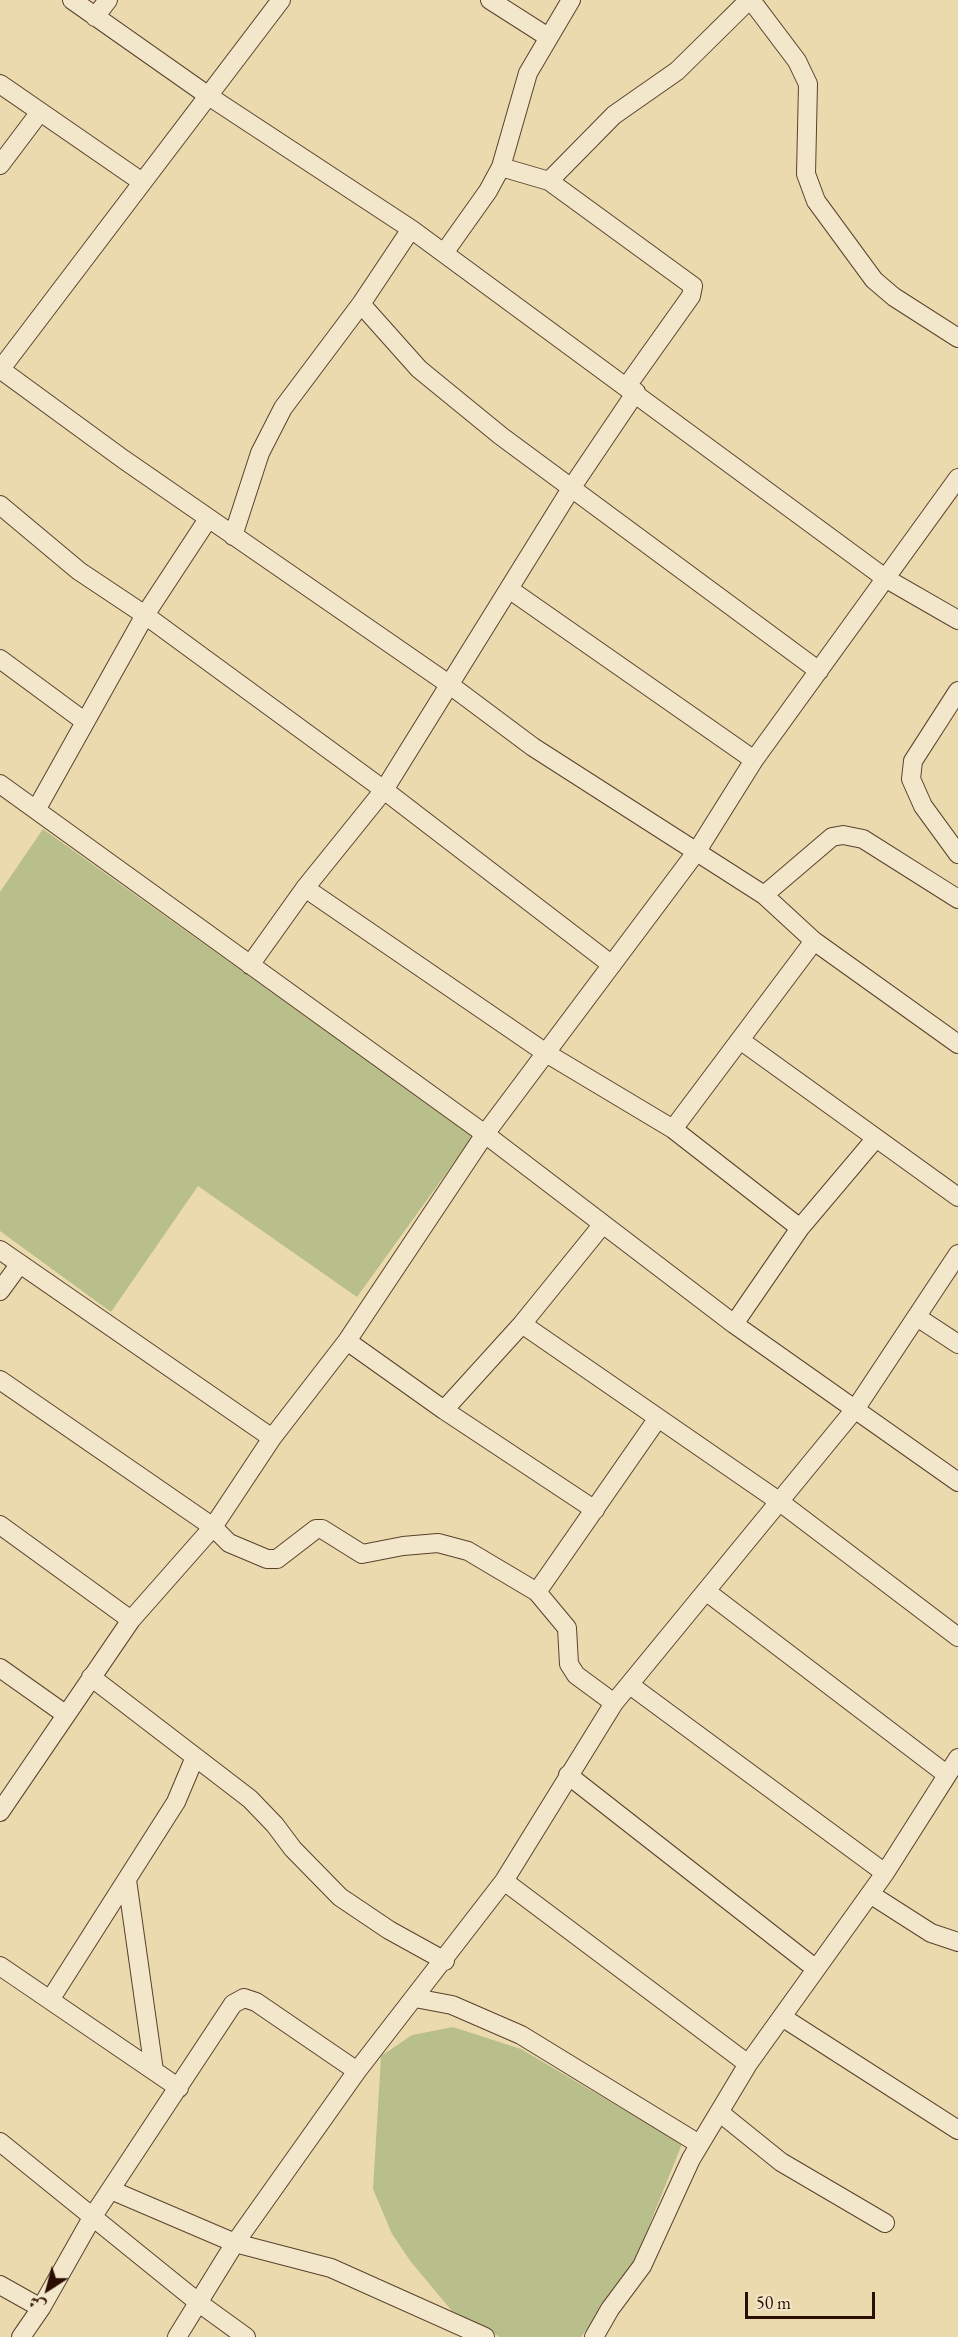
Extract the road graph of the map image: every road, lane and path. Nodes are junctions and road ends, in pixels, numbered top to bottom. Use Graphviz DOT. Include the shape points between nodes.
graph roads {
  1 [pos="72,0"];
  2 [pos="108,0"];
  3 [pos="281,0"];
  4 [pos="490,0"];
  5 [pos="571,0"];
  6 [pos="750,0"];
  7 [pos="95,17"];
  8 [pos="548,38"];
  9 [pos="0,84"];
  10 [pos="210,97"];
  11 [pos="40,112"];
  12 [pos="0,165"];
  13 [pos="501,167"];
  14 [pos="549,181"];
  15 [pos="142,182"];
  16 [pos="411,229"];
  17 [pos="444,253"];
  18 [pos="361,304"];
  19 [pos="958,338"];
  20 [pos="0,370"];
  21 [pos="631,389"];
  22 [pos="958,478"];
  23 [pos="572,487"];
  24 [pos="0,505"];
  25 [pos="208,519"];
  26 [pos="233,536"];
  27 [pos="885,578"];
  28 [pos="509,589"];
  29 [pos="144,615"];
  30 [pos="958,620"];
  31 [pos="0,659"];
  32 [pos="819,671"];
  33 [pos="450,686"];
  34 [pos="958,691"];
  35 [pos="84,721"];
  36 [pos="754,760"];
  37 [pos="0,784"];
  38 [pos="384,790"];
  39 [pos="36,810"];
  40 [pos="697,851"];
  41 [pos="958,854"];
  42 [pos="305,888"];
  43 [pos="957,894"];
  44 [pos="764,895"];
  45 [pos="814,941"];
  46 [pos="250,965"];
  47 [pos="612,965"];
  48 [pos="955,1035"];
  49 [pos="740,1040"];
  50 [pos="546,1053"];
  51 [pos="674,1129"];
  52 [pos="485,1134"];
  53 [pos="876,1138"];
  54 [pos="958,1197"];
  55 [pos="603,1224"];
  56 [pos="800,1228"];
  57 [pos="0,1251"];
  58 [pos="958,1254"];
  59 [pos="19,1265"];
  60 [pos="0,1291"];
  61 [pos="917,1317"];
  62 [pos="522,1324"];
  63 [pos="734,1324"];
  64 [pos="347,1341"];
  65 [pos="958,1344"];
  66 [pos="0,1380"];
  67 [pos="855,1408"];
  68 [pos="444,1410"];
  69 [pos="658,1418"];
  70 [pos="272,1438"];
  71 [pos="958,1482"];
  72 [pos="780,1502"];
  73 [pos="595,1510"];
  74 [pos="0,1525"];
  75 [pos="213,1527"];
  76 [pos="537,1592"];
  77 [pos="707,1592"];
  78 [pos="130,1620"];
  79 [pos="958,1637"];
  80 [pos="0,1668"];
  81 [pos="91,1677"];
  82 [pos="630,1685"];
  83 [pos="614,1704"];
  84 [pos="65,1714"];
  85 [pos="195,1757"];
  86 [pos="958,1758"];
  87 [pos="946,1774"];
  88 [pos="568,1775"];
  89 [pos="0,1812"];
  90 [pos="885,1873"];
  91 [pos="127,1880"];
  92 [pos="504,1881"];
  93 [pos="870,1894"];
  94 [pos="958,1942"];
  95 [pos="445,1961"];
  96 [pos="0,1966"];
  97 [pos="816,1969"];
  98 [pos="415,1998"];
  99 [pos="50,2000"];
  100 [pos="782,2017"];
  101 [pos="748,2064"];
  102 [pos="357,2071"];
  103 [pos="154,2072"];
  104 [pos="179,2088"];
  105 [pos="719,2112"];
  106 [pos="958,2130"];
  107 [pos="0,2142"];
  108 [pos="699,2144"];
  109 [pos="111,2190"];
  110 [pos="93,2216"];
  111 [pos="885,2223"];
  112 [pos="235,2243"];
  113 [pos="0,2285"];
  114 [pos="199,2303"];
  115 [pos="41,2308"];
  116 [pos="21,2337"];
  117 [pos="177,2337"];
  118 [pos="246,2337"];
  119 [pos="485,2337"];
  120 [pos="594,2337"];
  1 -- 7 [label="street"];
  2 -- 7 [label="street"];
  3 -- 10 [label="street"];
  4 -- 8 [label="street"];
  5 -- 8 [label="street"];
  6 -- 14 [label="street" via="677,71 614,115"];
  6 -- 19 [label="street" via="797,61 808,84 806,174 816,201 874,280"];
  7 -- 10 [label="street"];
  8 -- 13 [label="street" via="528,73"];
  9 -- 11 [label="street"];
  10 -- 15 [label="street"];
  10 -- 16 [label="street"];
  11 -- 12 [label="street"];
  11 -- 15 [label="street"];
  13 -- 14 [label="street"];
  13 -- 17 [label="street"];
  14 -- 21 [label="street" via="693,286 691,296"];
  15 -- 20 [label="street"];
  16 -- 17 [label="street"];
  16 -- 18 [label="street"];
  17 -- 21 [label="street"];
  18 -- 23 [label="street" via="419,369"];
  18 -- 26 [label="street" via="283,408 260,453"];
  20 -- 25 [label="street"];
  21 -- 23 [label="street"];
  21 -- 27 [label="street"];
  22 -- 27 [label="street"];
  23 -- 28 [label="street"];
  23 -- 32 [label="street"];
  24 -- 29 [label="street" via="79,571"];
  25 -- 26 [label="street"];
  25 -- 29 [label="street"];
  26 -- 33 [label="street"];
  27 -- 30 [label="street"];
  27 -- 32 [label="street"];
  28 -- 33 [label="street"];
  28 -- 36 [label="street"];
  29 -- 35 [label="street"];
  29 -- 38 [label="street"];
  31 -- 35 [label="street"];
  32 -- 36 [label="street"];
  33 -- 38 [label="street"];
  33 -- 40 [label="street" via="533,747"];
  34 -- 41 [label="street" via="913,761 911,779 924,806"];
  35 -- 39 [label="street"];
  36 -- 40 [label="street"];
  37 -- 39 [label="street"];
  38 -- 42 [label="street"];
  38 -- 47 [label="street"];
  39 -- 46 [label="street"];
  40 -- 44 [label="street"];
  40 -- 47 [label="street"];
  42 -- 46 [label="street"];
  42 -- 50 [label="street"];
  43 -- 44 [label="street" via="862,839 843,835 832,837"];
  44 -- 45 [label="street"];
  45 -- 48 [label="street"];
  45 -- 49 [label="street"];
  46 -- 52 [label="street"];
  47 -- 50 [label="street"];
  49 -- 51 [label="street"];
  49 -- 53 [label="street"];
  50 -- 51 [label="street"];
  50 -- 52 [label="street"];
  51 -- 56 [label="street"];
  52 -- 55 [label="street"];
  52 -- 64 [label="street"];
  53 -- 54 [label="street"];
  53 -- 56 [label="street"];
  55 -- 62 [label="street"];
  55 -- 63 [label="street"];
  56 -- 63 [label="street"];
  57 -- 59 [label="street"];
  58 -- 61 [label="street"];
  59 -- 60 [label="street"];
  59 -- 70 [label="street"];
  61 -- 65 [label="street"];
  61 -- 67 [label="street"];
  62 -- 68 [label="street"];
  62 -- 69 [label="street"];
  63 -- 67 [label="street"];
  64 -- 68 [label="street"];
  64 -- 70 [label="street"];
  66 -- 75 [label="street"];
  67 -- 71 [label="street"];
  67 -- 72 [label="street"];
  68 -- 73 [label="street"];
  69 -- 72 [label="street"];
  69 -- 73 [label="street"];
  70 -- 75 [label="street"];
  72 -- 77 [label="street"];
  72 -- 79 [label="street"];
  73 -- 76 [label="street"];
  74 -- 78 [label="street"];
  75 -- 76 [label="street" via="229,1543 267,1559 284,1555 316,1529 362,1554 422,1544 454,1546"];
  75 -- 78 [label="street"];
  76 -- 83 [label="street" via="567,1628 569,1664 576,1675"];
  77 -- 82 [label="street"];
  77 -- 87 [label="street"];
  78 -- 81 [label="street"];
  80 -- 84 [label="street"];
  81 -- 84 [label="street"];
  81 -- 85 [label="street"];
  82 -- 83 [label="street"];
  82 -- 90 [label="street"];
  83 -- 88 [label="street"];
  84 -- 89 [label="street"];
  85 -- 91 [label="street" via="176,1802"];
  85 -- 95 [label="street" via="250,1799 340,1898"];
  86 -- 87 [label="street"];
  87 -- 90 [label="street"];
  88 -- 92 [label="street"];
  88 -- 97 [label="street"];
  90 -- 93 [label="street"];
  91 -- 99 [label="street"];
  91 -- 103 [label="street"];
  92 -- 95 [label="street"];
  92 -- 101 [label="street"];
  93 -- 94 [label="street" via="930,1933"];
  93 -- 97 [label="street"];
  95 -- 98 [label="street"];
  96 -- 99 [label="street"];
  97 -- 100 [label="street"];
  98 -- 102 [label="street"];
  98 -- 108 [label="street" via="452,2005 521,2035"];
  99 -- 103 [label="street"];
  100 -- 101 [label="street"];
  100 -- 106 [label="street"];
  101 -- 105 [label="street"];
  102 -- 104 [label="street" via="256,2002 244,1998 233,2004"];
  102 -- 112 [label="street"];
  103 -- 104 [label="street"];
  104 -- 109 [label="street"];
  105 -- 108 [label="street"];
  105 -- 111 [label="street" via="781,2162"];
  107 -- 110 [label="street"];
  108 -- 120 [label="street" via="642,2266"];
  109 -- 110 [label="street"];
  109 -- 112 [label="street"];
  110 -- 114 [label="street"];
  110 -- 115 [label="street"];
  112 -- 114 [label="street"];
  112 -- 119 [label="street" via="331,2268"];
  113 -- 115 [label="street"];
  114 -- 117 [label="street"];
  114 -- 118 [label="street"];
  115 -- 116 [label="street"];
}
